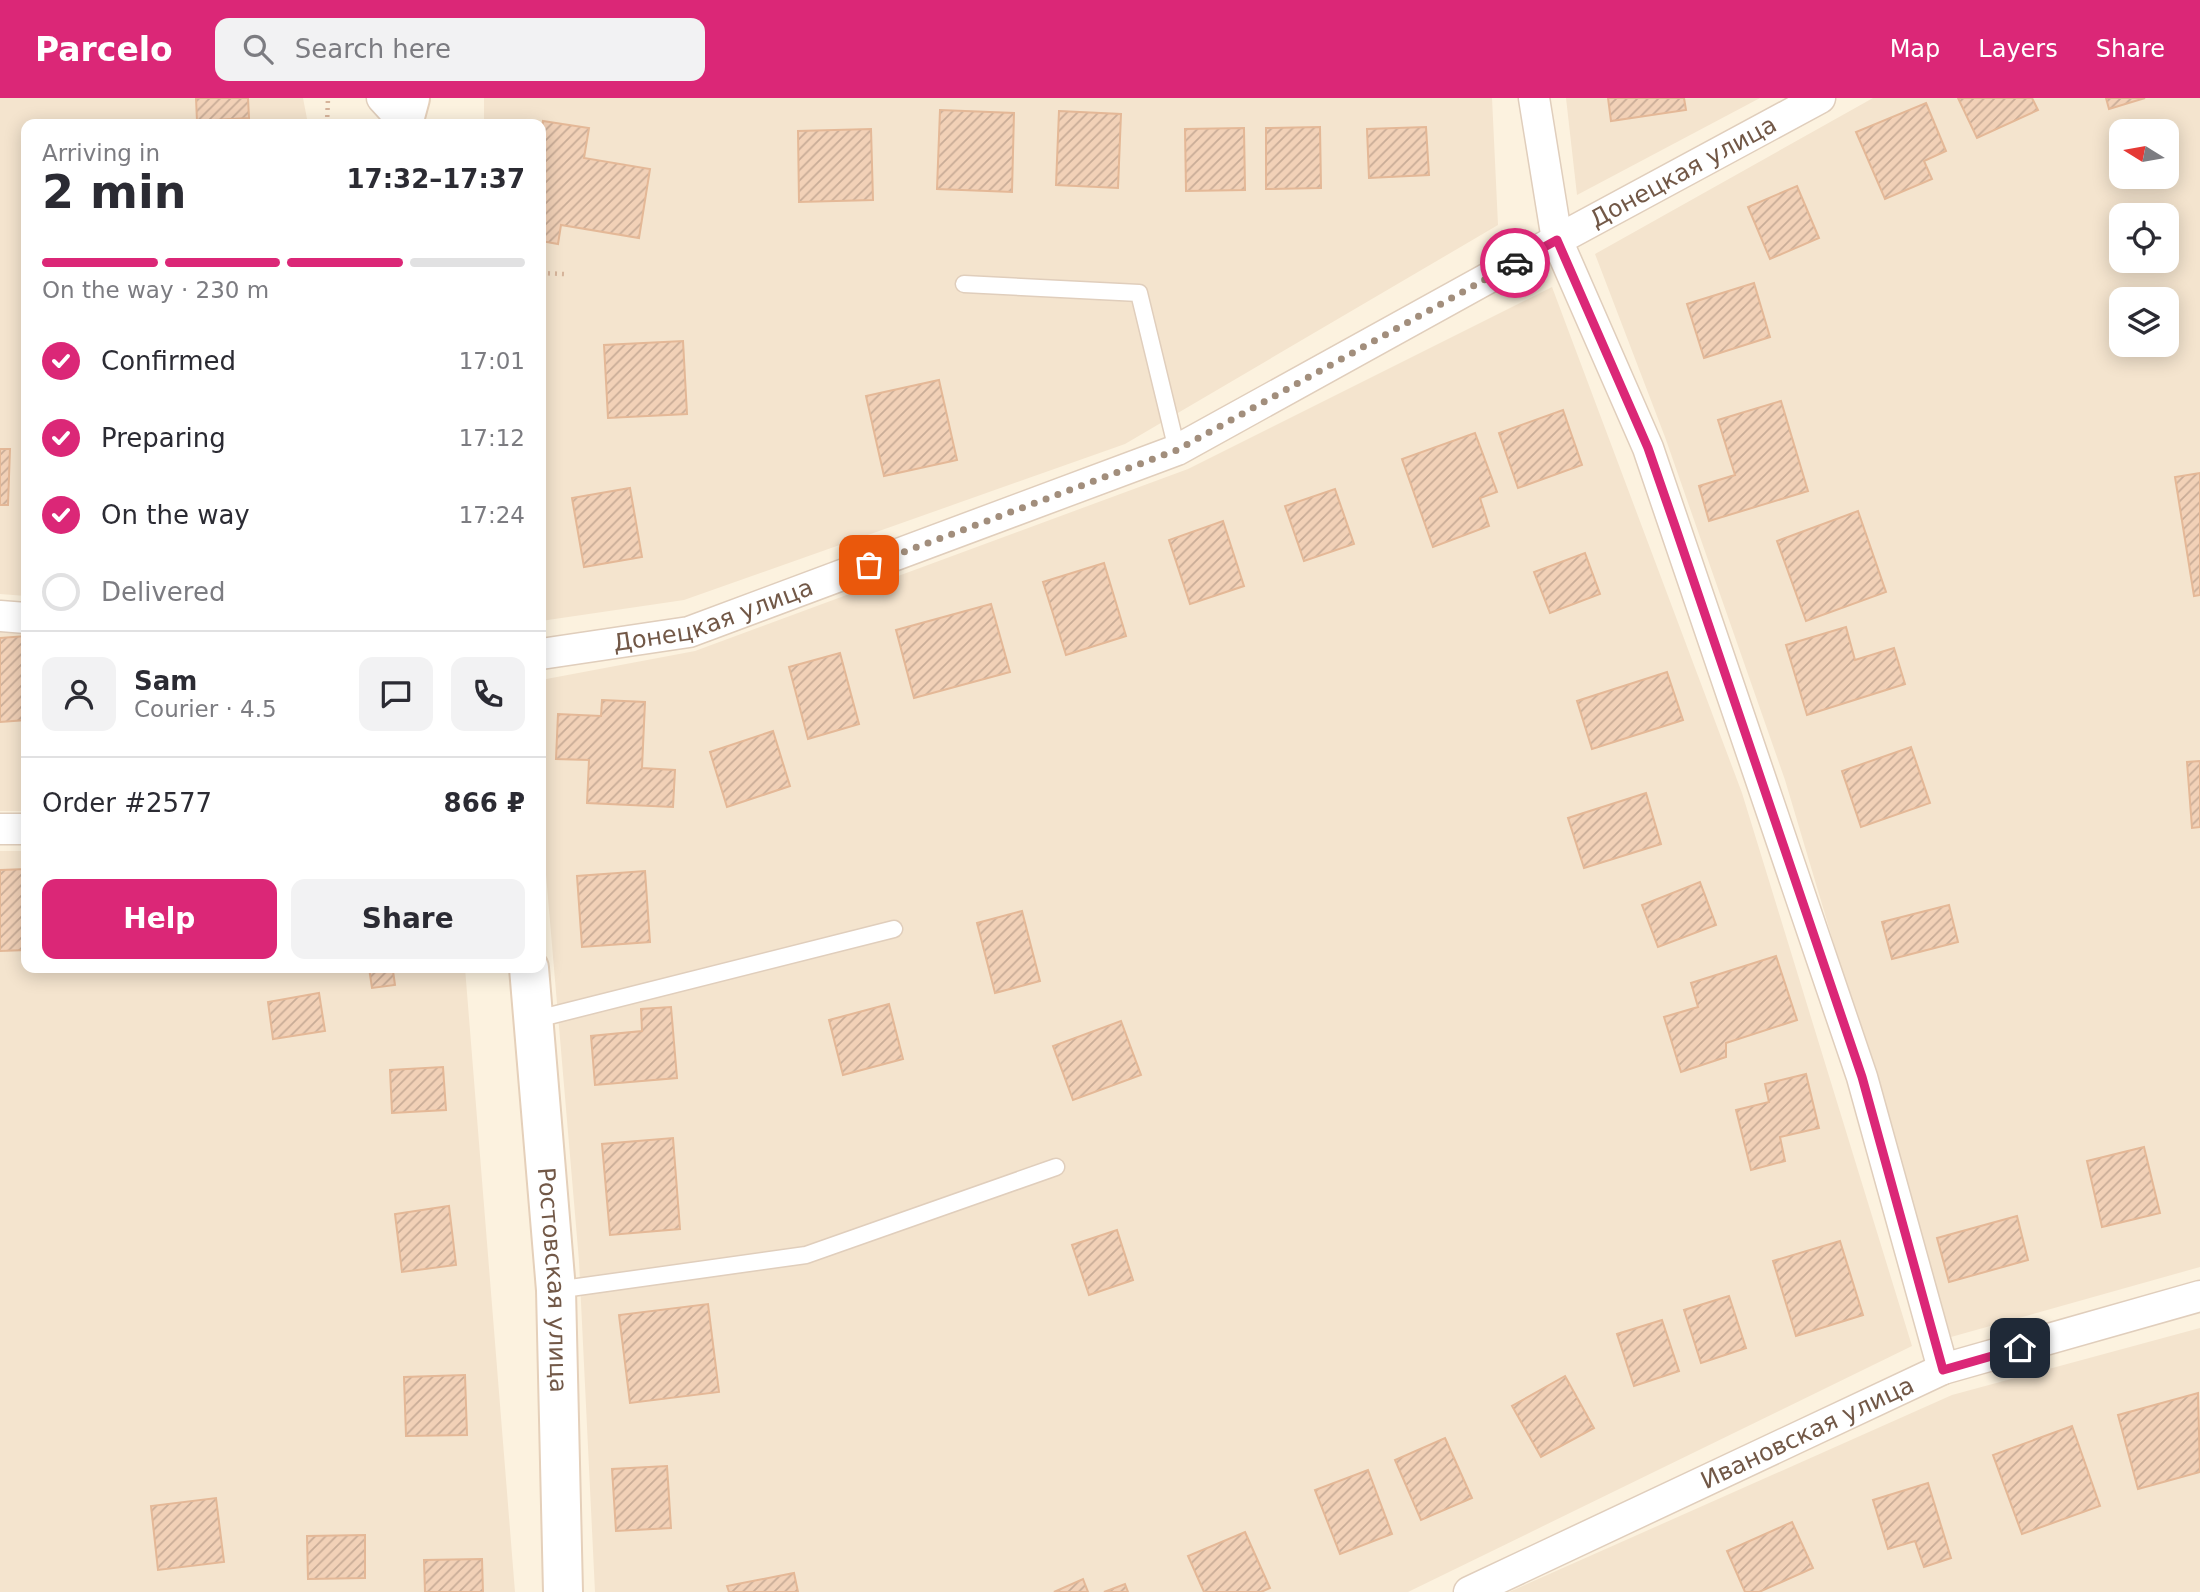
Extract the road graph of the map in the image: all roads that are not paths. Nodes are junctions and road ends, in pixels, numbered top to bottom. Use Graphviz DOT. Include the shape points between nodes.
graph roads {
  1 [pos="1534,98"];
  2 [pos="1820,98"];
  3 [pos="1557,240"];
  4 [pos="964,284"];
  5 [pos="1177,450"];
  6 [pos="0,616"];
  7 [pos="21,618"];
  8 [pos="546,653"];
  9 [pos="0,829"];
  10 [pos="21,829"];
  11 [pos="894,929"];
  12 [pos="529,973"];
  13 [pos="533,1020"];
  14 [pos="1056,1167"];
  15 [pos="556,1290"];
  16 [pos="2200,1296"];
  17 [pos="1943,1370"];
  18 [pos="563,1592"];
  19 [pos="1469,1592"];
  1 -- 3 [label="street"];
  2 -- 3 [label="street, Донецкая улица"];
  3 -- 5 [label="street, Донецкая улица"];
  3 -- 17 [label="street" via="1652,461 1862,1077"];
  4 -- 5 [label="lane" via="1139,293"];
  5 -- 8 [label="street, Донецкая улица" via="689,632"];
  6 -- 7 [label="street"];
  9 -- 10 [label="street"];
  11 -- 13 [label="lane"];
  12 -- 13 [label="street, Ростовская улица"];
  13 -- 15 [label="street, Ростовская улица"];
  14 -- 15 [label="lane" via="806,1255"];
  15 -- 18 [label="street, Ростовская улица"];
  16 -- 17 [label="street, Ивановская улица"];
  17 -- 19 [label="street, Ивановская улица"];
}
